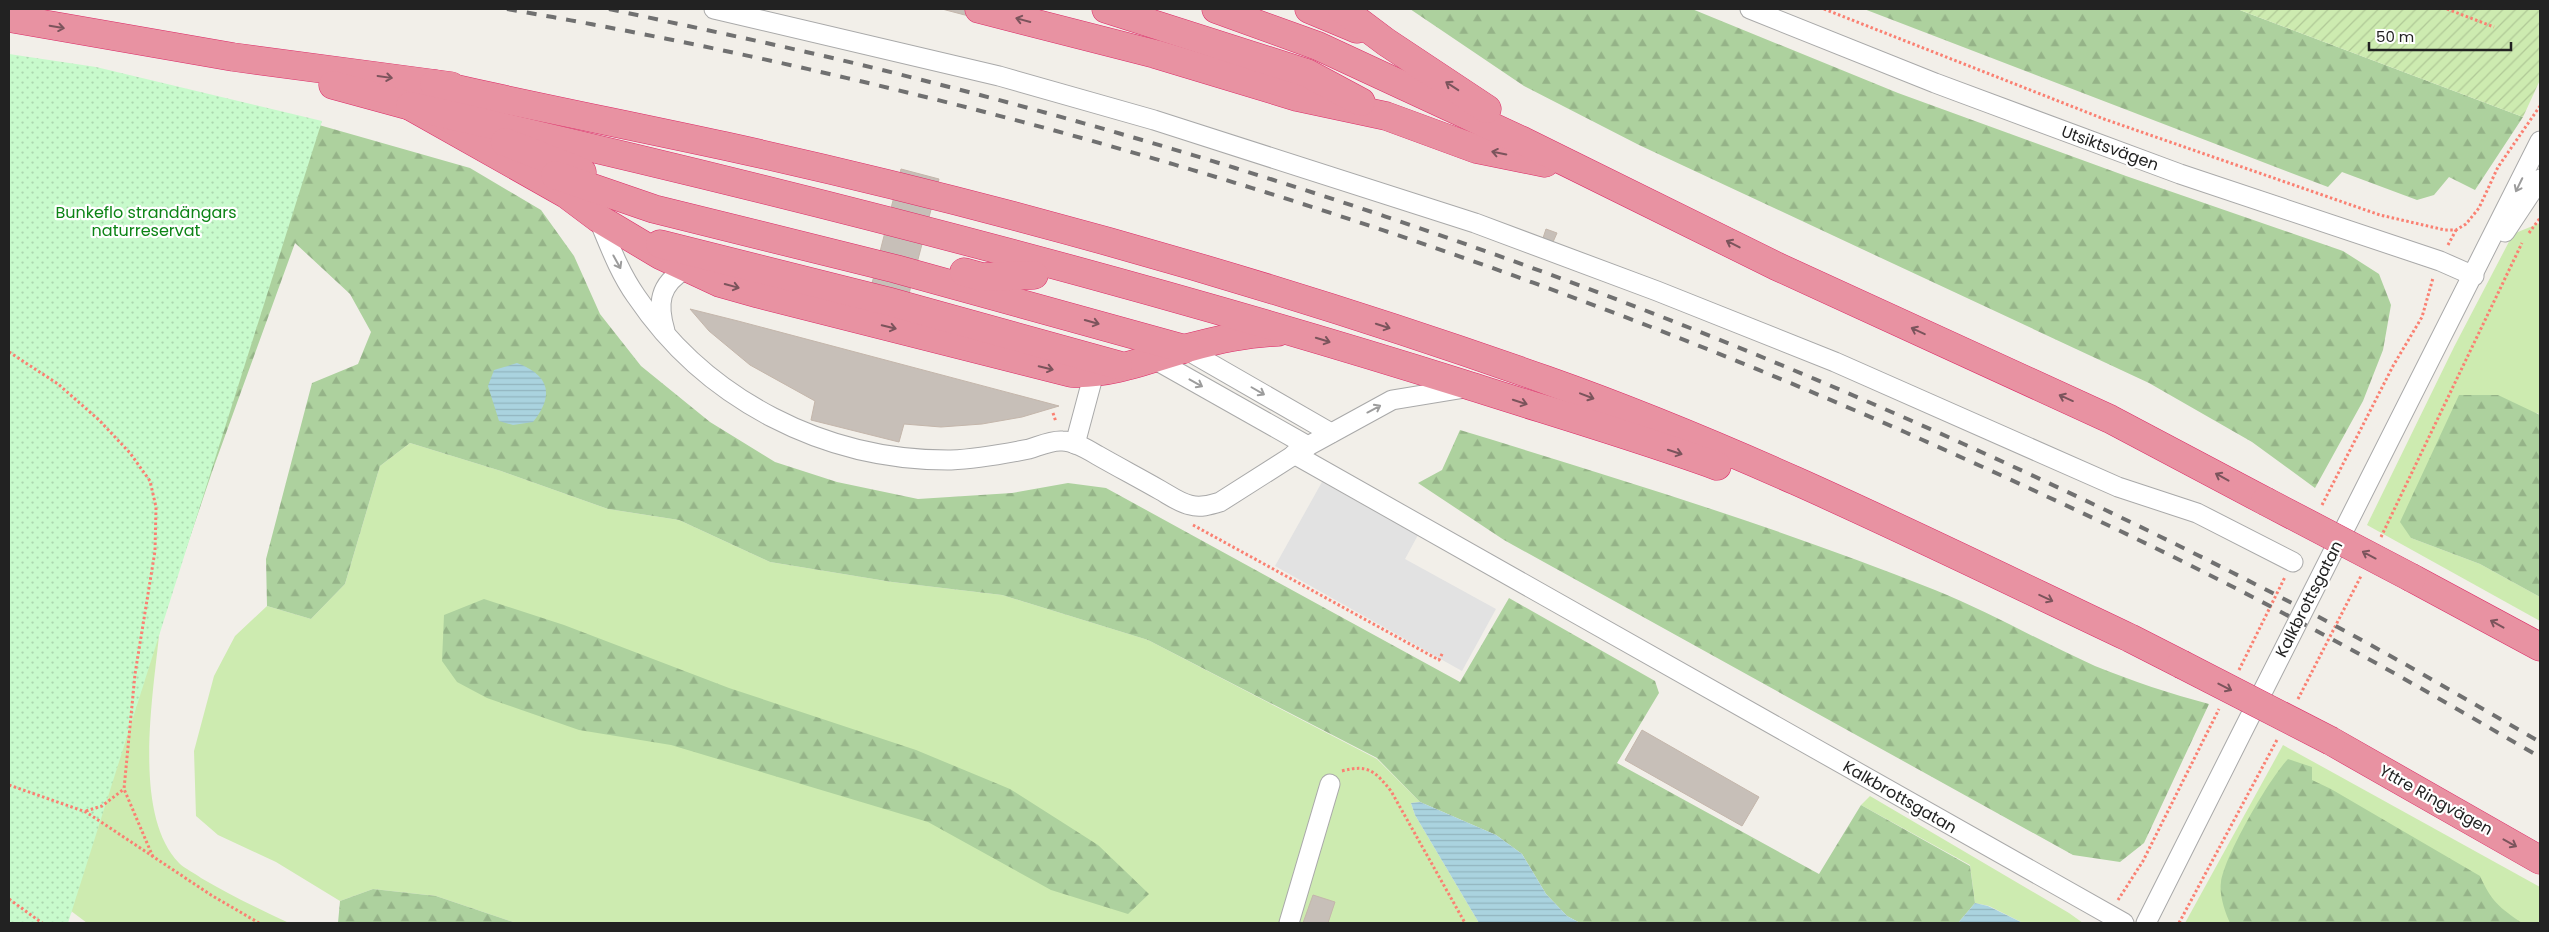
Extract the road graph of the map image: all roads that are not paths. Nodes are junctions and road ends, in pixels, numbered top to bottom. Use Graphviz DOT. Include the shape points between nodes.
graph roads {
  1 [pos="714,9"];
  2 [pos="980,9"];
  3 [pos="1044,9"];
  4 [pos="1106,9"];
  5 [pos="1162,9"];
  6 [pos="1216,9"];
  7 [pos="1265,9"];
  8 [pos="1309,9"];
  9 [pos="1342,9"];
  10 [pos="1750,9"];
  11 [pos="9,18"];
  12 [pos="1386,42"];
  13 [pos="233,57"];
  14 [pos="1398,83"];
  15 [pos="410,106"];
  16 [pos="1386,116"];
  17 [pos="2540,141"];
  18 [pos="500,155"];
  19 [pos="1597,176"];
  20 [pos="2540,179"];
  21 [pos="566,194"];
  22 [pos="598,218"];
  23 [pos="632,237"];
  24 [pos="686,269"];
  25 [pos="1034,276"];
  26 [pos="2474,276"];
  27 [pos="987,286"];
  28 [pos="1295,331"];
  29 [pos="1250,333"];
  30 [pos="666,336"];
  31 [pos="1185,349"];
  32 [pos="1154,359"];
  33 [pos="1125,367"];
  34 [pos="1094,373"];
  35 [pos="1474,387"];
  36 [pos="1331,433"];
  37 [pos="1069,443"];
  38 [pos="1301,450"];
  39 [pos="2293,562"];
  40 [pos="2001,578"];
  41 [pos="2540,647"];
  42 [pos="1330,784"];
  43 [pos="2540,860"];
  44 [pos="1289,923"];
  45 [pos="2124,923"];
  46 [pos="2146,923"];
  1 -- 39 [label="street" via="1008,78 1271,156 1475,223 1835,362 2118,487 2197,513"];
  16 -- 2 [label="highway, one-way" via="1298,97 1155,54"];
  3 -- 16 [label="highway" via="1123,29 1263,72"];
  4 -- 16 [label="highway" via="1307,73"];
  5 -- 14 [label="highway" via="1312,59"];
  6 -- 14 [label="highway" via="1310,43"];
  7 -- 14 [label="highway" via="1323,33"];
  8 -- 12 [label="highway"];
  9 -- 12 [label="highway"];
  10 -- 26 [label="street, Utsiktsvägen" via="1935,83 2180,174 2440,260"];
  11 -- 13 [label="highway, one-way"];
  19 -- 12 [label="highway, one-way"];
  13 -- 15 [label="highway"];
  13 -- 40 [label="highway, one-way" via="552,97 729,132 1076,217 1304,300 1548,381 1787,476"];
  14 -- 19 [label="highway"];
  15 -- 18 [label="highway"];
  15 -- 25 [label="highway" via="614,168"];
  15 -- 27 [label="highway" via="576,170"];
  15 -- 28 [label="highway" via="907,224"];
  19 -- 16 [label="highway, one-way" via="1476,149"];
  17 -- 26 [label="street, Kalkbrottsgatan, one-way"];
  18 -- 21 [label="highway"];
  18 -- 27 [label="highway" via="654,209"];
  41 -- 19 [label="highway, one-way, bridge" via="2110,418 1776,266"];
  20 -- 26 [label="street, Kalkbrottsgatan"];
  21 -- 22 [label="highway"];
  21 -- 32 [label="highway" via="653,224 892,284"];
  22 -- 23 [label="highway"];
  22 -- 30 [label="street, one-way" via="613,255 635,295"];
  23 -- 24 [label="highway"];
  23 -- 33 [label="highway" via="887,301"];
  24 -- 30 [label="street" via="673,279 660,300 659,312"];
  24 -- 34 [label="highway, one-way" via="720,283 1039,366 1071,374"];
  25 -- 27 [label="highway"];
  25 -- 29 [label="highway"];
  26 -- 46 [label="street, Kalkbrottsgatan"];
  27 -- 31 [label="highway, one-way"];
  28 -- 29 [label="highway"];
  28 -- 35 [label="highway, one-way"];
  29 -- 31 [label="highway"];
  30 -- 37 [label="street" via="708,375 742,399 827,442 919,460 991,456"];
  31 -- 32 [label="highway"];
  31 -- 36 [label="street, one-way"];
  32 -- 33 [label="highway"];
  32 -- 38 [label="street, Kalkbrottsgatan, one-way"];
  33 -- 34 [label="highway"];
  34 -- 37 [label="street"];
  36 -- 35 [label="street, one-way" via="1392,400"];
  35 -- 40 [label="highway, one-way" via="1714,465"];
  36 -- 38 [label="street"];
  37 -- 38 [label="street" via="1176,499 1200,506 1220,502"];
  38 -- 45 [label="street, Kalkbrottsgatan" via="1676,671"];
  40 -- 43 [label="highway, Yttre Ringvägen, one-way, bridge" via="2181,664 2331,741"];
  42 -- 44 [label="street"];
}
